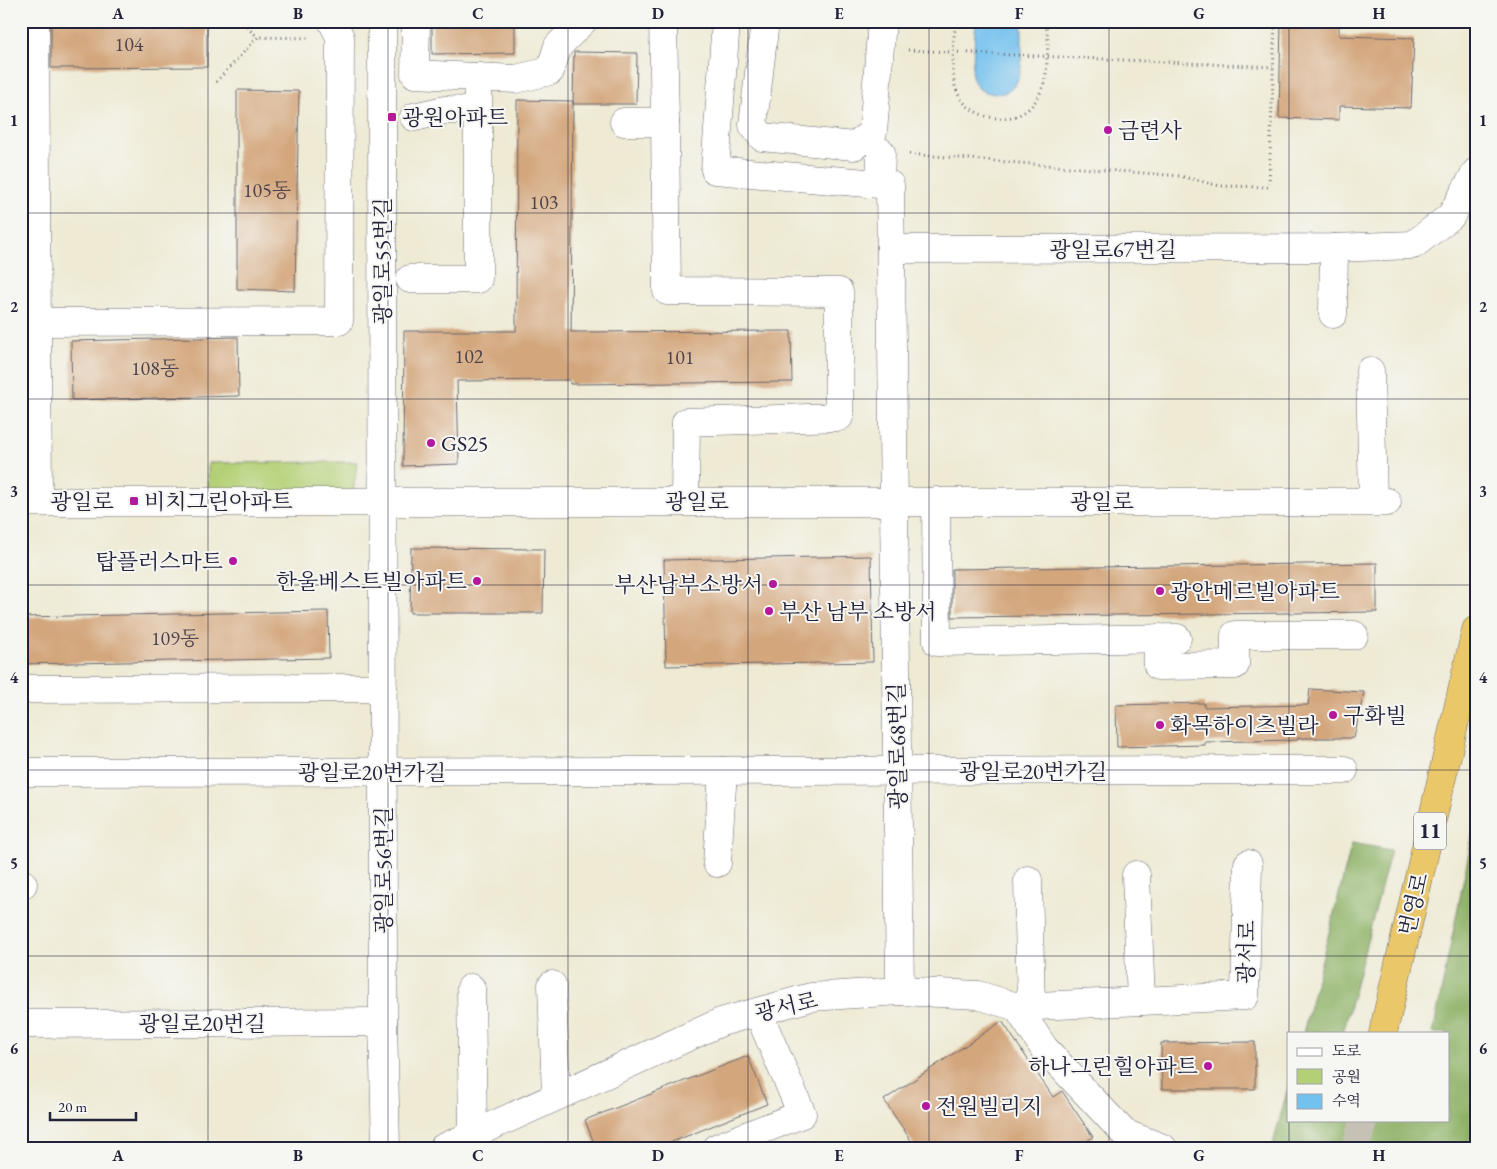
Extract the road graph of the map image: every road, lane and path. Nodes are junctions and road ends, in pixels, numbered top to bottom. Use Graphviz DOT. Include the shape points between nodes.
graph roads {
  1 [pos="35,21"];
  2 [pos="239,21"];
  3 [pos="382,21"];
  4 [pos="416,21"];
  5 [pos="583,21"];
  6 [pos="663,21"];
  7 [pos="726,21"];
  8 [pos="765,21"];
  9 [pos="882,21"];
  10 [pos="958,21"];
  11 [pos="1044,21"];
  12 [pos="1275,21"];
  13 [pos="324,30"];
  14 [pos="258,37"];
  15 [pos="903,50"];
  16 [pos="954,52"];
  17 [pos="1048,56"];
  18 [pos="1273,67"];
  19 [pos="478,77"];
  20 [pos="216,82"];
  21 [pos="478,110"];
  22 [pos="414,116"];
  23 [pos="624,122"];
  24 [pos="665,122"];
  25 [pos="881,152"];
  26 [pos="1476,172"];
  27 [pos="880,184"];
  28 [pos="1334,248"];
  29 [pos="891,249"];
  30 [pos="410,279"];
  31 [pos="1334,314"];
  32 [pos="37,322"];
  33 [pos="1370,371"];
  34 [pos="29,432"];
  35 [pos="685,501"];
  36 [pos="894,501"];
  37 [pos="936,501"];
  38 [pos="29,502"];
  39 [pos="382,502"];
  40 [pos="1476,630"];
  41 [pos="1354,635"];
  42 [pos="383,688"];
  43 [pos="21,689"];
  44 [pos="1344,770"];
  45 [pos="723,771"];
  46 [pos="897,771"];
  47 [pos="21,772"];
  48 [pos="383,772"];
  49 [pos="717,863"];
  50 [pos="1248,864"];
  51 [pos="1136,875"];
  52 [pos="1028,880"];
  53 [pos="552,985"];
  54 [pos="471,988"];
  55 [pos="900,991"];
  56 [pos="1141,1001"];
  57 [pos="1024,1007"];
  58 [pos="758,1012"];
  59 [pos="383,1022"];
  60 [pos="21,1024"];
  61 [pos="1383,1032"];
  62 [pos="556,1096"];
  63 [pos="474,1134"];
  64 [pos="386,1148"];
  65 [pos="443,1148"];
  66 [pos="716,1148"];
  67 [pos="1162,1148"];
  1 -- 32 [label="street"];
  2 -- 14 [label="path"];
  3 -- 39 [label="street, 광일로55번길"];
  4 -- 19 [label="street" via="415,74"];
  5 -- 19 [label="street" via="558,46 550,71 516,78"];
  6 -- 24 [label="street"];
  7 -- 27 [label="street" via="716,170"];
  8 -- 9 [label="street" via="753,125 762,137 854,146 873,132"];
  10 -- 16 [label="path"];
  11 -- 17 [label="path"];
  12 -- 18 [label="path"];
  13 -- 14 [label="path"];
  13 -- 32 [label="street" via="340,36 339,321"];
  14 -- 20 [label="path"];
  15 -- 16 [label="path"];
  16 -- 17 [label="path"];
  16 -- 17 [label="path" via="956,90 966,106 981,115 1002,119 1023,113 1034,103 1047,72"];
  17 -- 18 [label="path"];
  18 -- 25 [label="path" via="1270,187 1220,186 1180,176"];
  19 -- 21 [label="street"];
  21 -- 22 [label="street" via="445,110"];
  21 -- 30 [label="street" via="478,279"];
  23 -- 24 [label="street"];
  24 -- 35 [label="street" via="667,291 839,292 839,417 686,422"];
  25 -- 27 [label="street"];
  26 -- 28 [label="street, 광일로67번길" via="1451,216 1412,245"];
  27 -- 29 [label="street" via="890,185"];
  28 -- 29 [label="street, 광일로67번길"];
  28 -- 31 [label="street"];
  29 -- 36 [label="street"];
  32 -- 34 [label="street"];
  33 -- 37 [label="street, 광일로" via="1380,502"];
  34 -- 38 [label="street"];
  35 -- 36 [label="street, 광일로"];
  35 -- 39 [label="street, 광일로"];
  36 -- 37 [label="street, 광일로"];
  36 -- 46 [label="street, 광일로68번길"];
  37 -- 41 [label="street" via="937,642 1167,638 1158,666 1235,665 1235,635"];
  38 -- 39 [label="street, 광일로"];
  39 -- 42 [label="street, 광일로56번길"];
  40 -- 61 [label="highway, 번영로 / 11"];
  42 -- 43 [label="street"];
  42 -- 48 [label="street, 광일로56번길"];
  44 -- 46 [label="street, 광일로20번가길"];
  45 -- 46 [label="street, 광일로20번가길"];
  45 -- 48 [label="street, 광일로20번가길"];
  45 -- 49 [label="street"];
  46 -- 55 [label="street, 광일로68번길"];
  47 -- 48 [label="street, 광일로20번가길"];
  48 -- 59 [label="street, 광일로56번길"];
  50 -- 56 [label="street, 광서로" via="1245,996"];
  51 -- 56 [label="street"];
  52 -- 57 [label="street"];
  53 -- 62 [label="street"];
  54 -- 63 [label="street"];
  55 -- 57 [label="street, 광서로" via="978,995"];
  55 -- 58 [label="street, 광서로" via="812,997"];
  56 -- 57 [label="street, 광서로"];
  57 -- 67 [label="street" via="1044,1048 1124,1133"];
  58 -- 62 [label="street, 광서로" via="721,1022"];
  58 -- 66 [label="street" via="802,1114"];
  59 -- 60 [label="street, 광일로20번길"];
  59 -- 64 [label="street, 광일로56번길"];
  62 -- 63 [label="street, 광서로"];
  63 -- 65 [label="street, 광서로"];
}
